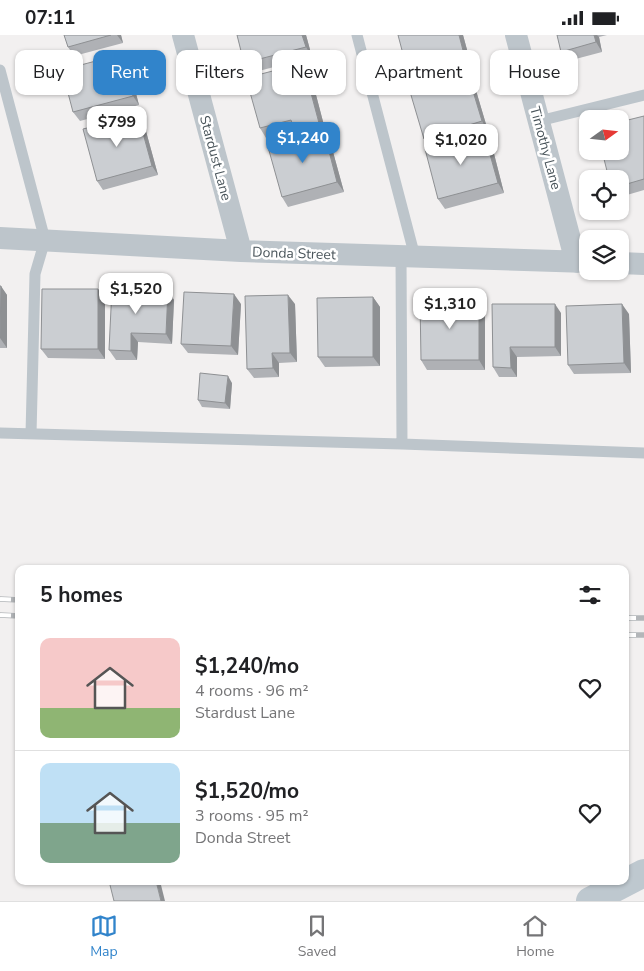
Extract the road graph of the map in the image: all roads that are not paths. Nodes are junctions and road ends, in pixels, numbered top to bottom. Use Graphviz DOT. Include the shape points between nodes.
graph roads {
  1 [pos="183,35"];
  2 [pos="357,35"];
  3 [pos="516,35"];
  4 [pos="0,70"];
  5 [pos="644,95"];
  6 [pos="539,121"];
  7 [pos="0,238"];
  8 [pos="45,240"];
  9 [pos="241,251"];
  10 [pos="579,252"];
  11 [pos="408,257"];
  12 [pos="579,262"];
  13 [pos="629,263"];
  14 [pos="644,264"];
  15 [pos="0,433"];
  16 [pos="31,434"];
  17 [pos="402,444"];
  18 [pos="644,453"];
  19 [pos="644,873"];
  20 [pos="629,881"];
  21 [pos="621,885"];
  22 [pos="590,901"];
  1 -- 9 [label="street, Stardust Lane"];
  2 -- 11 [label="lane"];
  3 -- 6 [label="street, Timothy Lane"];
  4 -- 8 [label="lane"];
  5 -- 6 [label="lane"];
  6 -- 10 [label="street, Timothy Lane"];
  7 -- 8 [label="street, Donda Street"];
  8 -- 9 [label="street, Donda Street"];
  8 -- 16 [label="lane" via="35,274"];
  9 -- 11 [label="street, Donda Street"];
  11 -- 12 [label="street, Donda Street"];
  11 -- 17 [label="lane"];
  13 -- 14 [label="street"];
  15 -- 16 [label="lane"];
  16 -- 17 [label="lane"];
  17 -- 18 [label="lane"];
  19 -- 20 [label="main road"];
  21 -- 22 [label="main road"];
}
